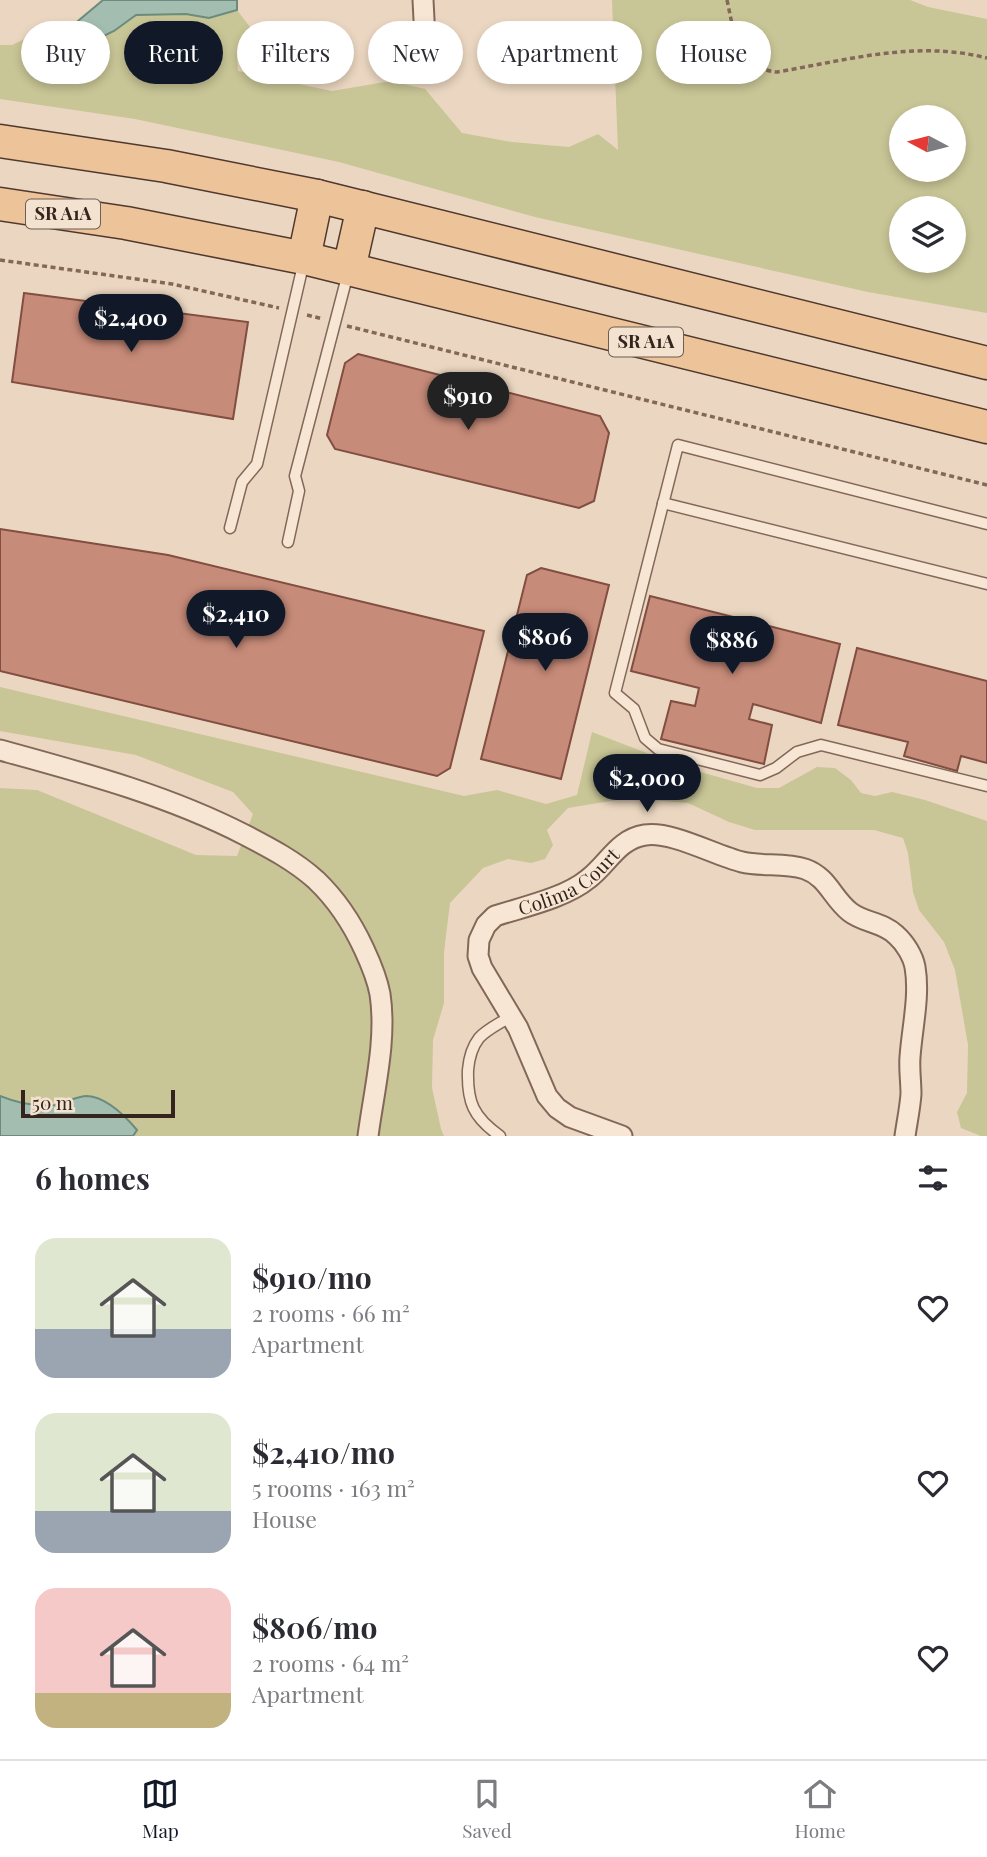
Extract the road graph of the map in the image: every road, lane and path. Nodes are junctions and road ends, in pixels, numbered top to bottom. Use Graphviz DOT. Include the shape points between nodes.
graph roads {
  1 [pos="423,0"];
  2 [pos="727,0"];
  3 [pos="424,21"];
  4 [pos="987,58"];
  5 [pos="0,141"];
  6 [pos="317,196"];
  7 [pos="0,204"];
  8 [pos="363,207"];
  9 [pos="304,258"];
  10 [pos="0,260"];
  11 [pos="349,269"];
  12 [pos="292,312"];
  13 [pos="335,323"];
  14 [pos="987,363"];
  15 [pos="987,427"];
  16 [pos="987,485"];
  17 [pos="663,503"];
  18 [pos="987,524"];
  19 [pos="230,528"];
  20 [pos="288,542"];
  21 [pos="987,584"];
  22 [pos="0,750"];
  23 [pos="987,786"];
  24 [pos="511,1016"];
  25 [pos="368,1136"];
  26 [pos="500,1136"];
  27 [pos="622,1136"];
  28 [pos="905,1136"];
  1 -- 3 [label="street"];
  2 -- 4 [label="path" via="737,43 760,69 777,72 891,51 959,52"];
  5 -- 6 [label="main road" via="166,166"];
  6 -- 8 [label="main road"];
  6 -- 9 [label="main road"];
  7 -- 9 [label="main road, SR A1A"];
  8 -- 11 [label="main road"];
  8 -- 14 [label="main road"];
  9 -- 11 [label="main road, SR A1A"];
  9 -- 12 [label="lane"];
  10 -- 12 [label="path" via="172,284"];
  11 -- 13 [label="lane"];
  11 -- 15 [label="main road, SR A1A"];
  12 -- 13 [label="path"];
  12 -- 19 [label="lane" via="257,464 242,482"];
  13 -- 16 [label="path"];
  13 -- 20 [label="lane" via="295,476 299,491"];
  17 -- 18 [label="lane" via="678,445"];
  17 -- 21 [label="lane"];
  17 -- 23 [label="lane" via="615,693 634,709 645,738 657,749 760,775 797,752 821,745"];
  22 -- 25 [label="street" via="106,779 216,820 295,863 333,897 355,928 380,992 381,1036"];
  24 -- 26 [label="lane" via="480,1037 469,1063 471,1106"];
  24 -- 27 [label="street, Colima Court" via="547,1096 557,1108"];
  24 -- 28 [label="street, Colima Court" via="478,956 486,925 495,916 574,889 633,838 648,834 668,837 746,863 803,868 829,884 855,916 897,935 915,966 911,1094"];
}
